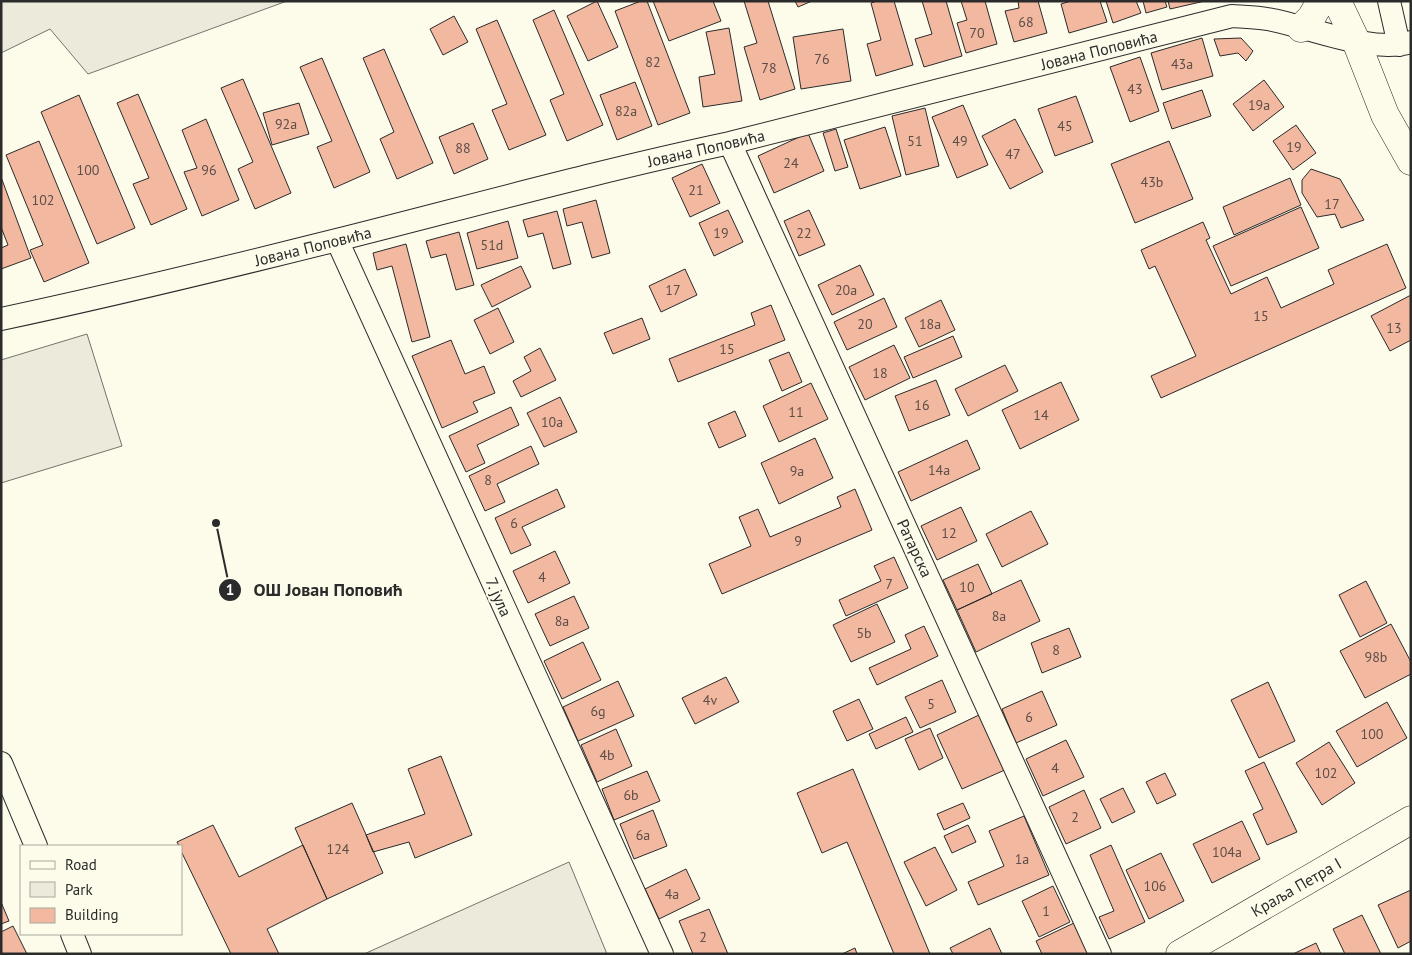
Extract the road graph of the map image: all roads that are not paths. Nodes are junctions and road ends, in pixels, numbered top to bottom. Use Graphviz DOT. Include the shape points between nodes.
graph roads {
  1 [pos="1321,1"];
  2 [pos="1337,1"];
  3 [pos="1388,1"];
  4 [pos="1300,28"];
  5 [pos="1356,41"];
  6 [pos="1405,44"];
  7 [pos="730,143"];
  8 [pos="1411,161"];
  9 [pos="337,240"];
  10 [pos="1,319"];
  11 [pos="1,763"];
  12 [pos="1411,820"];
  13 [pos="36,845"];
  14 [pos="72,935"];
  15 [pos="80,954"];
  16 [pos="662,954"];
  17 [pos="1100,954"];
  18 [pos="1180,954"];
  1 -- 4 [label="main road" via="1311,18"];
  2 -- 5 [label="main road"];
  3 -- 6 [label="street"];
  4 -- 5 [label="street, Јована Поповића"];
  4 -- 7 [label="street, Јована Поповића" via="1267,19 1232,16"];
  5 -- 6 [label="street, Јована Поповића"];
  5 -- 8 [label="main road" via="1385,115"];
  7 -- 9 [label="street, Јована Поповића" via="666,156"];
  7 -- 17 [label="street, Ратарска"];
  9 -- 10 [label="street, Јована Поповића"];
  9 -- 16 [label="street, 7. јула"];
  11 -- 13 [label="street"];
  12 -- 18 [label="main road, Краља Петра I"];
  14 -- 15 [label="street"];
}
